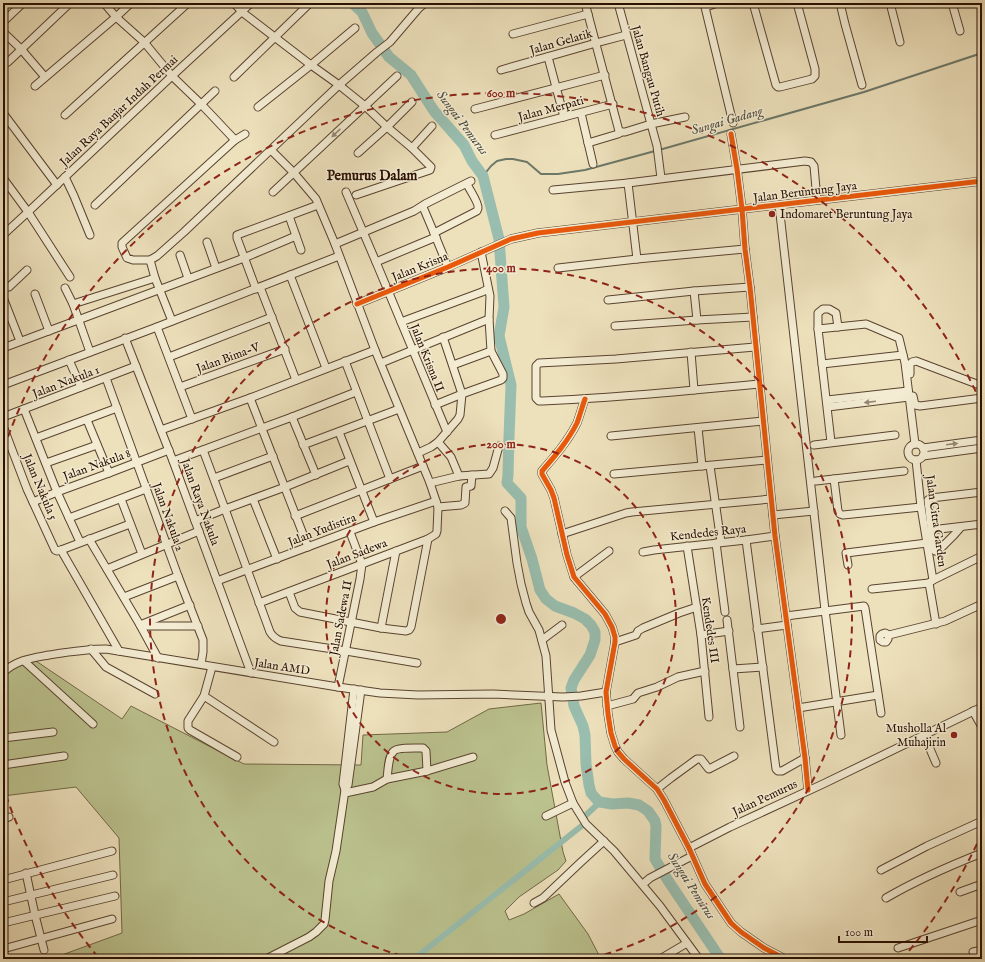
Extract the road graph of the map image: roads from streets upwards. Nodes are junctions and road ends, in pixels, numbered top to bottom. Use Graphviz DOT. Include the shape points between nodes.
graph roads {
  1 [pos="23,3"];
  2 [pos="70,3"];
  3 [pos="104,3"];
  4 [pos="131,3"];
  5 [pos="188,3"];
  6 [pos="234,3"];
  7 [pos="251,3"];
  8 [pos="310,3"];
  9 [pos="425,3"];
  10 [pos="585,3"];
  11 [pos="618,3"];
  12 [pos="717,3"];
  13 [pos="753,3"];
  14 [pos="797,3"];
  15 [pos="840,3"];
  16 [pos="890,3"];
  17 [pos="952,3"];
  18 [pos="705,5"];
  19 [pos="242,12"];
  20 [pos="588,14"];
  21 [pos="116,16"];
  22 [pos="3,22"];
  23 [pos="355,28"];
  24 [pos="960,31"];
  25 [pos="3,32"];
  26 [pos="513,34"];
  27 [pos="626,35"];
  28 [pos="274,37"];
  29 [pos="144,42"];
  30 [pos="900,42"];
  31 [pos="596,43"];
  32 [pos="21,49"];
  33 [pos="548,57"];
  34 [pos="3,64"];
  35 [pos="311,65"];
  36 [pos="501,70"];
  37 [pos="605,75"];
  38 [pos="172,76"];
  39 [pos="396,76"];
  40 [pos="45,77"];
  41 [pos="234,77"];
  42 [pos="339,85"];
  43 [pos="862,85"];
  44 [pos="35,86"];
  45 [pos="556,88"];
  46 [pos="215,90"];
  47 [pos="412,102"];
  48 [pos="201,104"];
  49 [pos="613,104"];
  50 [pos="365,106"];
  51 [pos="258,107"];
  52 [pos="475,109"];
  53 [pos="3,112"];
  54 [pos="581,113"];
  55 [pos="65,115"];
  56 [pos="564,117"];
  57 [pos="685,117"];
  58 [pos="733,123"];
  59 [pos="651,124"];
  60 [pos="432,126"];
  61 [pos="387,127"];
  62 [pos="621,132"];
  63 [pos="245,134"];
  64 [pos="731,134"];
  65 [pos="495,135"];
  66 [pos="235,140"];
  67 [pos="588,142"];
  68 [pos="412,148"];
  69 [pos="271,150"];
  70 [pos="358,153"];
  71 [pos="593,164"];
  72 [pos="737,169"];
  73 [pos="294,173"];
  74 [pos="65,177"];
  75 [pos="3,178"];
  76 [pos="661,178"];
  77 [pos="982,181"];
  78 [pos="628,183"];
  79 [pos="57,185"];
  80 [pos="553,190"];
  81 [pos="273,192"];
  82 [pos="346,192"];
  83 [pos="356,195"];
  84 [pos="817,200"];
  85 [pos="95,205"];
  86 [pos="318,205"];
  87 [pos="779,205"];
  88 [pos="423,207"];
  89 [pos="742,210"];
  90 [pos="28,212"];
  91 [pos="289,216"];
  92 [pos="632,222"];
  93 [pos="364,232"];
  94 [pos="3,235"];
  95 [pos="90,235"];
  96 [pos="435,235"];
  97 [pos="296,236"];
  98 [pos="207,242"];
  99 [pos="334,244"];
  100 [pos="490,248"];
  101 [pos="745,249"];
  102 [pos="301,250"];
  103 [pos="481,252"];
  104 [pos="180,255"];
  105 [pos="339,256"];
  106 [pos="244,258"];
  107 [pos="637,259"];
  108 [pos="150,260"];
  109 [pos="376,262"];
  110 [pos="448,267"];
  111 [pos="216,268"];
  112 [pos="558,268"];
  113 [pos="26,270"];
  114 [pos="290,275"];
  115 [pos="70,277"];
  116 [pos="155,278"];
  117 [pos="188,278"];
  118 [pos="3,286"];
  119 [pos="750,287"];
  120 [pos="65,288"];
  121 [pos="258,288"];
  122 [pos="159,289"];
  123 [pos="488,289"];
  124 [pos="388,291"];
  125 [pos="694,291"];
  126 [pos="35,294"];
  127 [pos="4,300"];
  128 [pos="608,300"];
  129 [pos="73,304"];
  130 [pos="357,304"];
  131 [pos="272,317"];
  132 [pos="753,317"];
  133 [pos="79,319"];
  134 [pos="489,319"];
  135 [pos="696,320"];
  136 [pos="172,321"];
  137 [pos="401,322"];
  138 [pos="615,326"];
  139 [pos="157,327"];
  140 [pos="838,327"];
  141 [pos="818,329"];
  142 [pos="49,331"];
  143 [pos="125,338"];
  144 [pos="443,338"];
  145 [pos="20,341"];
  146 [pos="755,347"];
  147 [pos="3,348"];
  148 [pos="284,349"];
  149 [pos="375,350"];
  150 [pos="412,350"];
  151 [pos="491,351"];
  152 [pos="90,352"];
  153 [pos="691,352"];
  154 [pos="903,355"];
  155 [pos="169,357"];
  156 [pos="69,360"];
  157 [pos="345,361"];
  158 [pos="381,364"];
  159 [pos="822,364"];
  160 [pos="453,365"];
  161 [pos="136,366"];
  162 [pos="326,368"];
  163 [pos="106,378"];
  164 [pos="296,380"];
  165 [pos="3,384"];
  166 [pos="759,384"];
  167 [pos="982,386"];
  168 [pos="81,387"];
  169 [pos="180,388"];
  170 [pos="694,390"];
  171 [pos="356,392"];
  172 [pos="462,394"];
  173 [pos="909,394"];
  174 [pos="250,398"];
  175 [pos="982,398"];
  176 [pos="585,399"];
  177 [pos="827,404"];
  178 [pos="435,405"];
  179 [pos="117,408"];
  180 [pos="24,409"];
  181 [pos="399,409"];
  182 [pos="3,417"];
  183 [pos="292,417"];
  184 [pos="192,419"];
  185 [pos="87,420"];
  186 [pos="368,421"];
  187 [pos="763,421"];
  188 [pos="3,426"];
  189 [pos="262,428"];
  190 [pos="698,428"];
  191 [pos="161,430"];
  192 [pos="339,432"];
  193 [pos="447,432"];
  194 [pos="895,435"];
  195 [pos="612,436"];
  196 [pos="36,438"];
  197 [pos="982,440"];
  198 [pos="438,442"];
  199 [pos="831,442"];
  200 [pos="915,444"];
  201 [pos="97,445"];
  202 [pos="303,445"];
  203 [pos="814,445"];
  204 [pos="499,446"];
  205 [pos="923,448"];
  206 [pos="982,448"];
  207 [pos="169,450"];
  208 [pos="203,450"];
  209 [pos="418,452"];
  210 [pos="273,456"];
  211 [pos="923,456"];
  212 [pos="767,460"];
  213 [pos="916,460"];
  214 [pos="173,461"];
  215 [pos="350,461"];
  216 [pos="137,462"];
  217 [pos="46,463"];
  218 [pos="423,466"];
  219 [pos="706,466"];
  220 [pos="904,471"];
  221 [pos="109,473"];
  222 [pos="614,474"];
  223 [pos="316,475"];
  224 [pos="472,475"];
  225 [pos="458,476"];
  226 [pos="214,478"];
  227 [pos="390,478"];
  228 [pos="834,479"];
  229 [pos="816,481"];
  230 [pos="430,484"];
  231 [pos="284,488"];
  232 [pos="146,489"];
  233 [pos="361,490"];
  234 [pos="57,492"];
  235 [pos="982,492"];
  236 [pos="121,499"];
  237 [pos="253,499"];
  238 [pos="771,499"];
  239 [pos="33,502"];
  240 [pos="437,504"];
  241 [pos="715,504"];
  242 [pos="922,507"];
  243 [pos="225,508"];
  244 [pos="814,510"];
  245 [pos="505,511"];
  246 [pos="773,515"];
  247 [pos="296,516"];
  248 [pos="69,518"];
  249 [pos="195,520"];
  250 [pos="374,522"];
  251 [pos="130,524"];
  252 [pos="982,524"];
  253 [pos="961,526"];
  254 [pos="931,530"];
  255 [pos="199,531"];
  256 [pos="350,532"];
  257 [pos="562,534"];
  258 [pos="775,536"];
  259 [pos="89,539"];
  260 [pos="428,539"];
  261 [pos="746,540"];
  262 [pos="80,542"];
  263 [pos="719,542"];
  264 [pos="927,543"];
  265 [pos="166,544"];
  266 [pos="687,546"];
  267 [pos="308,547"];
  268 [pos="61,550"];
  269 [pos="396,551"];
  270 [pos="609,551"];
  271 [pos="643,552"];
  272 [pos="142,554"];
  273 [pos="982,556"];
  274 [pos="277,559"];
  275 [pos="362,564"];
  276 [pos="848,565"];
  277 [pos="107,569"];
  278 [pos="247,570"];
  279 [pos="178,576"];
  280 [pos="574,577"];
  281 [pos="217,582"];
  282 [pos="931,582"];
  283 [pos="872,589"];
  284 [pos="289,592"];
  285 [pos="124,597"];
  286 [pos="259,603"];
  287 [pos="982,604"];
  288 [pos="190,605"];
  289 [pos="697,607"];
  290 [pos="825,610"];
  291 [pos="725,612"];
  292 [pos="786,616"];
  293 [pos="727,620"];
  294 [pos="352,622"];
  295 [pos="936,624"];
  296 [pos="562,625"];
  297 [pos="787,625"];
  298 [pos="141,626"];
  299 [pos="198,626"];
  300 [pos="381,628"];
  301 [pos="757,629"];
  302 [pos="729,631"];
  303 [pos="701,635"];
  304 [pos="889,635"];
  305 [pos="542,640"];
  306 [pos="615,642"];
  307 [pos="91,649"];
  308 [pos="119,651"];
  309 [pos="346,651"];
  310 [pos="158,658"];
  311 [pos="24,660"];
  312 [pos="416,663"];
  313 [pos="201,664"];
  314 [pos="212,667"];
  315 [pos="763,667"];
  316 [pos="733,669"];
  317 [pos="705,671"];
  318 [pos="3,673"];
  319 [pos="251,673"];
  320 [pos="338,687"];
  321 [pos="357,690"];
  322 [pos="606,692"];
  323 [pos="155,694"];
  324 [pos="878,695"];
  325 [pos="204,696"];
  326 [pos="549,697"];
  327 [pos="838,702"];
  328 [pos="607,706"];
  329 [pos="982,707"];
  330 [pos="798,708"];
  331 [pos="973,711"];
  332 [pos="881,713"];
  333 [pos="709,717"];
  334 [pos="93,724"];
  335 [pos="740,727"];
  336 [pos="982,727"];
  337 [pos="53,732"];
  338 [pos="841,735"];
  339 [pos="924,735"];
  340 [pos="3,738"];
  341 [pos="274,742"];
  342 [pos="64,756"];
  343 [pos="734,756"];
  344 [pos="237,757"];
  345 [pos="473,757"];
  346 [pos="805,758"];
  347 [pos="936,763"];
  348 [pos="3,765"];
  349 [pos="427,771"];
  350 [pos="387,779"];
  351 [pos="657,789"];
  352 [pos="808,790"];
  353 [pos="345,792"];
  354 [pos="573,803"];
  355 [pos="546,816"];
  356 [pos="982,821"];
  357 [pos="604,841"];
  358 [pos="689,848"];
  359 [pos="112,852"];
  360 [pos="982,853"];
  361 [pos="692,856"];
  362 [pos="881,870"];
  363 [pos="26,873"];
  364 [pos="113,875"];
  365 [pos="3,880"];
  366 [pos="643,884"];
  367 [pos="982,884"];
  368 [pos="960,892"];
  369 [pos="31,895"];
  370 [pos="114,896"];
  371 [pos="886,898"];
  372 [pos="3,902"];
  373 [pos="534,903"];
  374 [pos="35,915"];
  375 [pos="112,920"];
  376 [pos="982,920"];
  377 [pos="3,923"];
  378 [pos="42,939"];
  379 [pos="687,943"];
  380 [pos="898,948"];
  381 [pos="3,949"];
  382 [pos="44,950"];
  383 [pos="982,950"];
  384 [pos="973,952"];
  385 [pos="774,956"];
  386 [pos="266,959"];
  387 [pos="660,959"];
  388 [pos="699,959"];
  389 [pos="785,959"];
  1 -- 22 [label="street"];
  2 -- 32 [label="street"];
  3 -- 21 [label="street"];
  4 -- 21 [label="street"];
  5 -- 29 [label="street"];
  6 -- 19 [label="street"];
  7 -- 19 [label="street, Jalan Raya Banjar Indah Permai"];
  8 -- 28 [label="street"];
  9 -- 42 [label="street" via="390,42"];
  10 -- 20 [label="street"];
  11 -- 27 [label="street, Jalan Bangau Putih"];
  12 -- 18 [label="street"];
  13 -- 14 [label="street" via="778,87 815,78"];
  15 -- 43 [label="street"];
  16 -- 30 [label="street"];
  17 -- 24 [label="street"];
  18 -- 58 [label="street"];
  19 -- 28 [label="street"];
  19 -- 38 [label="street, Jalan Raya Banjar Indah Permai"];
  20 -- 26 [label="street"];
  20 -- 31 [label="street"];
  21 -- 29 [label="street"];
  21 -- 40 [label="street"];
  23 -- 35 [label="street"];
  25 -- 32 [label="street"];
  27 -- 31 [label="street, Jalan Gelatik"];
  27 -- 59 [label="street, Jalan Bangau Putih"];
  28 -- 35 [label="street"];
  28 -- 41 [label="street"];
  29 -- 38 [label="street"];
  29 -- 55 [label="street"];
  31 -- 33 [label="street, Jalan Gelatik"];
  31 -- 37 [label="street"];
  32 -- 34 [label="street"];
  32 -- 40 [label="street"];
  33 -- 36 [label="street, Jalan Gelatik"];
  33 -- 45 [label="street"];
  35 -- 42 [label="street"];
  35 -- 51 [label="street"];
  37 -- 45 [label="street"];
  37 -- 49 [label="street"];
  38 -- 48 [label="street"];
  38 -- 74 [label="street, Jalan Raya Banjar Indah Permai"];
  39 -- 50 [label="street"];
  40 -- 44 [label="street"];
  42 -- 50 [label="street"];
  42 -- 69 [label="street"];
  45 -- 52 [label="street"];
  45 -- 56 [label="street"];
  46 -- 48 [label="street"];
  47 -- 61 [label="street"];
  48 -- 66 [label="street"];
  48 -- 85 [label="street"];
  49 -- 54 [label="street, Jalan Merpati"];
  49 -- 62 [label="street"];
  50 -- 61 [label="street"];
  50 -- 73 [label="street, one-way"];
  53 -- 79 [label="street"];
  54 -- 56 [label="street, Jalan Merpati"];
  54 -- 67 [label="street"];
  56 -- 65 [label="street, Jalan Merpati"];
  57 -- 59 [label="street"];
  59 -- 62 [label="street"];
  59 -- 76 [label="street, Jalan Bangau Putih"];
  60 -- 68 [label="street"];
  61 -- 68 [label="street"];
  61 -- 70 [label="street"];
  62 -- 67 [label="street"];
  63 -- 66 [label="street"];
  64 -- 72 [label="street"];
  66 -- 108 [label="street" via="122,243 127,258"];
  67 -- 71 [label="street"];
  68 -- 83 [label="street" via="430,166 430,170"];
  69 -- 73 [label="street"];
  69 -- 108 [label="street" via="184,232"];
  72 -- 76 [label="street"];
  72 -- 84 [label="street" via="811,162 814,166"];
  72 -- 89 [label="street"];
  73 -- 81 [label="street"];
  73 -- 86 [label="street"];
  74 -- 79 [label="street, Jalan Raya Banjar Indah Permai"];
  74 -- 95 [label="street"];
  75 -- 90 [label="street"];
  76 -- 78 [label="street"];
  77 -- 84 [label="street, Jalan Beruntung Jaya"];
  78 -- 80 [label="street"];
  78 -- 92 [label="street"];
  79 -- 90 [label="street, Jalan Raya Banjar Indah Permai"];
  82 -- 93 [label="street, Jalan Krisna II"];
  84 -- 87 [label="street, Jalan Beruntung Jaya"];
  86 -- 91 [label="street"];
  86 -- 99 [label="street"];
  87 -- 89 [label="street, Jalan Beruntung Jaya"];
  87 -- 244 [label="street"];
  88 -- 93 [label="street"];
  88 -- 96 [label="street"];
  88 -- 96 [label="street" via="469,182 478,210"];
  89 -- 92 [label="street, Jalan Beruntung Jaya"];
  89 -- 101 [label="street"];
  90 -- 94 [label="street, Jalan Raya Banjar Indah Permai"];
  90 -- 115 [label="street"];
  91 -- 97 [label="street"];
  91 -- 106 [label="street" via="237,235"];
  92 -- 100 [label="street, Jalan Beruntung Jaya" via="545,231 511,239"];
  92 -- 107 [label="street"];
  93 -- 99 [label="street"];
  93 -- 109 [label="street, Jalan Krisna II"];
  96 -- 109 [label="street"];
  96 -- 110 [label="street"];
  97 -- 102 [label="street"];
  97 -- 106 [label="street"];
  98 -- 111 [label="street"];
  99 -- 105 [label="street"];
  100 -- 103 [label="street, Jalan Krisna"];
  101 -- 107 [label="street"];
  101 -- 119 [label="street"];
  103 -- 110 [label="street, Jalan Krisna"];
  103 -- 123 [label="street"];
  104 -- 117 [label="street"];
  105 -- 114 [label="street"];
  105 -- 130 [label="street"];
  106 -- 111 [label="street"];
  106 -- 121 [label="street"];
  107 -- 112 [label="street"];
  108 -- 116 [label="street"];
  109 -- 124 [label="street, Jalan Krisna II"];
  110 -- 124 [label="street, Jalan Krisna"];
  111 -- 117 [label="street"];
  113 -- 118 [label="street" via="9,287"];
  114 -- 121 [label="street"];
  114 -- 162 [label="street"];
  116 -- 122 [label="street"];
  116 -- 129 [label="street"];
  117 -- 122 [label="street"];
  119 -- 125 [label="street"];
  119 -- 132 [label="street"];
  120 -- 129 [label="street"];
  121 -- 131 [label="street"];
  121 -- 136 [label="street"];
  122 -- 133 [label="street"];
  122 -- 136 [label="street"];
  123 -- 134 [label="street"];
  123 -- 137 [label="street"];
  124 -- 130 [label="street, Jalan Krisna"];
  124 -- 137 [label="street, Jalan Krisna II"];
  125 -- 128 [label="street"];
  125 -- 135 [label="street"];
  126 -- 142 [label="street"];
  127 -- 145 [label="street"];
  129 -- 133 [label="street"];
  130 -- 149 [label="street"];
  131 -- 148 [label="street"];
  131 -- 155 [label="street"];
  132 -- 135 [label="street"];
  132 -- 146 [label="street"];
  133 -- 142 [label="street"];
  133 -- 152 [label="street"];
  134 -- 144 [label="street"];
  134 -- 151 [label="street"];
  135 -- 138 [label="street"];
  136 -- 139 [label="street"];
  137 -- 150 [label="street, Jalan Krisna II"];
  139 -- 143 [label="street"];
  139 -- 155 [label="street"];
  140 -- 141 [label="street"];
  140 -- 141 [label="street" via="836,313 830,309 823,309 818,313"];
  140 -- 154 [label="street, Jalan Citra Garden" via="866,324 899,338"];
  141 -- 159 [label="street"];
  142 -- 145 [label="street"];
  143 -- 152 [label="street"];
  143 -- 161 [label="street, Jalan Raya Nakula"];
  144 -- 150 [label="street"];
  144 -- 160 [label="street"];
  145 -- 147 [label="street"];
  146 -- 153 [label="street"];
  146 -- 166 [label="street"];
  148 -- 164 [label="street"];
  148 -- 169 [label="street, Jalan Bima-V"];
  149 -- 157 [label="street"];
  149 -- 158 [label="street"];
  150 -- 158 [label="street"];
  150 -- 178 [label="street, Jalan Krisna II"];
  151 -- 160 [label="street"];
  151 -- 172 [label="street" via="504,376 503,379"];
  152 -- 156 [label="street"];
  153 -- 170 [label="street"];
  153 -- 176 [label="street" via="537,364 537,400"];
  154 -- 159 [label="street"];
  154 -- 173 [label="street, Jalan Citra Garden"];
  155 -- 169 [label="street"];
  156 -- 165 [label="street"];
  156 -- 168 [label="street"];
  157 -- 162 [label="street"];
  157 -- 171 [label="street"];
  158 -- 181 [label="street"];
  159 -- 177 [label="street"];
  160 -- 172 [label="street"];
  161 -- 163 [label="street, Jalan Nakula 1"];
  161 -- 191 [label="street, Jalan Raya Nakula"];
  162 -- 164 [label="street"];
  163 -- 168 [label="street, Jalan Nakula 1"];
  163 -- 179 [label="street, Jalan Nakula 2"];
  164 -- 174 [label="street"];
  166 -- 170 [label="street"];
  166 -- 187 [label="street"];
  167 -- 175 [label="street" via="916,362 912,362 909,367 916,406"];
  168 -- 180 [label="street, Jalan Nakula 1"];
  169 -- 184 [label="street"];
  170 -- 176 [label="street"];
  171 -- 183 [label="street"];
  171 -- 186 [label="street"];
  172 -- 178 [label="street"];
  172 -- 193 [label="street" via="460,417"];
  173 -- 177 [label="street"];
  173 -- 200 [label="street, Jalan Citra Garden"];
  174 -- 184 [label="street"];
  174 -- 189 [label="street"];
  176 -- 257 [label="street" via="572,431 542,471 554,498"];
  177 -- 199 [label="street"];
  178 -- 193 [label="street, Jalan Krisna II"];
  179 -- 185 [label="street"];
  179 -- 216 [label="street, Jalan Nakula 2"];
  180 -- 182 [label="street, Jalan Nakula 1"];
  180 -- 196 [label="street"];
  181 -- 186 [label="street"];
  181 -- 209 [label="street"];
  183 -- 189 [label="street"];
  183 -- 202 [label="street"];
  184 -- 191 [label="street"];
  185 -- 196 [label="street"];
  185 -- 201 [label="street"];
  186 -- 192 [label="street"];
  186 -- 227 [label="street"];
  187 -- 190 [label="street"];
  187 -- 212 [label="street"];
  188 -- 239 [label="street, Jalan Nakula 5"];
  189 -- 208 [label="street"];
  189 -- 210 [label="street"];
  190 -- 195 [label="street"];
  190 -- 219 [label="street"];
  191 -- 207 [label="street, Jalan Raya Nakula"];
  192 -- 202 [label="street"];
  192 -- 215 [label="street"];
  193 -- 198 [label="street"];
  194 -- 199 [label="street"];
  196 -- 217 [label="street"];
  205 -- 197 [label="street, one-way"];
  198 -- 209 [label="street"];
  198 -- 225 [label="street" via="451,457"];
  199 -- 203 [label="street"];
  200 -- 205 [label="street"];
  200 -- 213 [label="street, Jalan Citra Garden" via="912,444 908,452 910,458"];
  201 -- 217 [label="street"];
  201 -- 221 [label="street"];
  202 -- 223 [label="street"];
  204 -- 224 [label="street" via="489,474"];
  205 -- 211 [label="street"];
  206 -- 211 [label="street"];
  207 -- 214 [label="street, Jalan Raya Nakula"];
  207 -- 216 [label="street, Jalan Nakula 8"];
  208 -- 214 [label="street"];
  208 -- 226 [label="street"];
  209 -- 218 [label="street"];
  210 -- 226 [label="street"];
  210 -- 231 [label="street"];
  211 -- 213 [label="street, Jalan Citra Garden"];
  212 -- 219 [label="street"];
  212 -- 238 [label="street"];
  213 -- 242 [label="street, Jalan Citra Garden"];
  214 -- 249 [label="street, Jalan Raya Nakula"];
  215 -- 223 [label="street"];
  215 -- 233 [label="street"];
  216 -- 221 [label="street, Jalan Nakula 8"];
  216 -- 232 [label="street, Jalan Nakula 2"];
  217 -- 234 [label="street"];
  218 -- 227 [label="street"];
  218 -- 230 [label="street"];
  219 -- 222 [label="street"];
  219 -- 241 [label="street"];
  220 -- 228 [label="street"];
  221 -- 234 [label="street, Jalan Nakula 8"];
  223 -- 231 [label="street"];
  224 -- 225 [label="street"];
  224 -- 240 [label="street, Jalan Yudistira" via="471,486 466,487 465,503"];
  225 -- 230 [label="street"];
  226 -- 243 [label="street"];
  227 -- 233 [label="street"];
  228 -- 229 [label="street"];
  228 -- 242 [label="street" via="838,510 843,515"];
  230 -- 240 [label="street"];
  231 -- 237 [label="street"];
  231 -- 247 [label="street"];
  232 -- 236 [label="street"];
  232 -- 265 [label="street, Jalan Nakula 2"];
  233 -- 247 [label="street"];
  233 -- 250 [label="street"];
  234 -- 239 [label="street, Jalan Nakula 8"];
  234 -- 248 [label="street"];
  235 -- 254 [label="street, Jalan Citra Garden" via="928,500"];
  236 -- 248 [label="street"];
  236 -- 251 [label="street"];
  237 -- 243 [label="street"];
  237 -- 274 [label="street"];
  238 -- 241 [label="street"];
  238 -- 246 [label="street"];
  239 -- 268 [label="street, Jalan Nakula 5" via="55,550"];
  240 -- 250 [label="street, Jalan Yudistira"];
  240 -- 260 [label="street" via="437,531"];
  241 -- 257 [label="street" via="626,513"];
  241 -- 263 [label="street"];
  242 -- 264 [label="street, Jalan Citra Garden"];
  243 -- 249 [label="street"];
  243 -- 278 [label="street"];
  244 -- 246 [label="street"];
  244 -- 290 [label="street"];
  245 -- 305 [label="street" via="511,518 517,563 526,602"];
  246 -- 258 [label="street"];
  247 -- 267 [label="street"];
  248 -- 262 [label="street"];
  249 -- 255 [label="street, Jalan Raya Nakula"];
  250 -- 256 [label="street, Jalan Yudistira"];
  251 -- 259 [label="street"];
  251 -- 272 [label="street"];
  252 -- 253 [label="street"];
  253 -- 254 [label="street"];
  253 -- 254 [label="street, Jalan Citra Garden" via="937,551 934,548"];
  255 -- 265 [label="street"];
  255 -- 281 [label="street, Jalan Raya Nakula"];
  256 -- 267 [label="street, Jalan Yudistira"];
  256 -- 275 [label="street, Jalan Sadewa II"];
  257 -- 280 [label="street"];
  258 -- 261 [label="street, Kendedes Raya"];
  258 -- 292 [label="street"];
  259 -- 262 [label="street"];
  259 -- 277 [label="street"];
  260 -- 269 [label="street, Jalan Sadewa"];
  260 -- 300 [label="street" via="411,627 406,631"];
  261 -- 263 [label="street, Kendedes Raya"];
  261 -- 301 [label="street"];
  262 -- 268 [label="street"];
  263 -- 266 [label="street, Kendedes Raya"];
  263 -- 291 [label="street"];
  264 -- 276 [label="street" via="846,553"];
  264 -- 282 [label="street, Jalan Citra Garden"];
  265 -- 272 [label="street"];
  265 -- 279 [label="street, Jalan Nakula 2"];
  266 -- 271 [label="street, Kendedes Raya"];
  266 -- 289 [label="street, Kendedes III"];
  267 -- 274 [label="street, Jalan Yudistira"];
  268 -- 308 [label="street"];
  269 -- 275 [label="street, Jalan Sadewa"];
  269 -- 300 [label="street"];
  270 -- 280 [label="street"];
  272 -- 277 [label="street"];
  273 -- 282 [label="street"];
  274 -- 278 [label="street, Jalan Yudistira"];
  275 -- 284 [label="street, Jalan Sadewa"];
  275 -- 294 [label="street, Jalan Sadewa II"];
  277 -- 285 [label="street"];
  278 -- 281 [label="street, Jalan Yudistira"];
  278 -- 286 [label="street"];
  279 -- 285 [label="street"];
  279 -- 288 [label="street, Jalan Nakula 2"];
  280 -- 306 [label="street" via="608,619"];
  281 -- 319 [label="street, Jalan Raya Nakula"];
  282 -- 283 [label="street"];
  282 -- 295 [label="street, Jalan Citra Garden"];
  284 -- 286 [label="street, Jalan Sadewa"];
  284 -- 294 [label="street" via="295,608 300,612"];
  285 -- 298 [label="street"];
  286 -- 309 [label="street" via="270,632 276,639"];
  287 -- 295 [label="street"];
  288 -- 298 [label="street"];
  288 -- 299 [label="street, Jalan Nakula 2"];
  289 -- 303 [label="street, Kendedes III"];
  289 -- 306 [label="street" via="643,628 636,636"];
  290 -- 292 [label="street"];
  290 -- 324 [label="street" via="864,606"];
  290 -- 327 [label="street"];
  292 -- 297 [label="street"];
  293 -- 302 [label="street"];
  294 -- 300 [label="street"];
  294 -- 309 [label="street, Jalan Sadewa II"];
  295 -- 304 [label="street"];
  296 -- 305 [label="street"];
  297 -- 301 [label="street"];
  297 -- 330 [label="street"];
  298 -- 299 [label="street"];
  298 -- 310 [label="street"];
  299 -- 313 [label="street, Jalan Nakula 2" via="203,640"];
  301 -- 315 [label="street"];
  302 -- 303 [label="street"];
  302 -- 316 [label="street"];
  303 -- 317 [label="street, Kendedes III"];
  305 -- 326 [label="street" via="546,656"];
  306 -- 322 [label="street"];
  307 -- 308 [label="street, Jalan AMD"];
  307 -- 311 [label="street, Jalan AMD"];
  307 -- 323 [label="street" via="106,667"];
  308 -- 310 [label="street, Jalan AMD"];
  309 -- 312 [label="street"];
  309 -- 320 [label="street, Jalan Sadewa II"];
  310 -- 313 [label="street, Jalan AMD"];
  311 -- 318 [label="street, Jalan AMD"];
  311 -- 334 [label="street"];
  313 -- 314 [label="street, Jalan AMD"];
  314 -- 319 [label="street, Jalan AMD"];
  314 -- 325 [label="street"];
  315 -- 316 [label="street"];
  315 -- 346 [label="street" via="776,769 782,771"];
  316 -- 335 [label="street"];
  317 -- 328 [label="street" via="678,677 638,693 633,698"];
  317 -- 333 [label="street, Kendedes III"];
  319 -- 320 [label="street, Jalan AMD"];
  320 -- 321 [label="street, Jalan AMD"];
  321 -- 326 [label="street, Jalan AMD" via="412,695 487,694"];
  321 -- 353 [label="street" via="348,785"];
  322 -- 326 [label="street, Jalan AMD"];
  322 -- 328 [label="street"];
  324 -- 327 [label="street"];
  324 -- 332 [label="street"];
  325 -- 341 [label="street"];
  325 -- 344 [label="street" via="188,721 188,728"];
  326 -- 354 [label="street" via="552,735"];
  327 -- 330 [label="street"];
  327 -- 338 [label="street"];
  328 -- 351 [label="street" via="611,733 618,752"];
  329 -- 331 [label="street, Jalan Pemurus"];
  330 -- 346 [label="street"];
  331 -- 336 [label="street"];
  331 -- 339 [label="street, Jalan Pemurus"];
  337 -- 340 [label="street"];
  339 -- 347 [label="street"];
  339 -- 352 [label="street, Jalan Pemurus"];
  342 -- 348 [label="street"];
  343 -- 351 [label="street" via="709,769 702,759 697,759"];
  345 -- 349 [label="street"];
  346 -- 352 [label="street"];
  349 -- 350 [label="street"];
  349 -- 350 [label="street" via="426,751 423,748 396,749 391,753"];
  350 -- 353 [label="street" via="373,787"];
  351 -- 358 [label="street"];
  352 -- 358 [label="street, Jalan Pemurus"];
  353 -- 386 [label="street" via="326,920 320,930"];
  354 -- 355 [label="street"];
  354 -- 357 [label="street" via="584,820"];
  356 -- 362 [label="street"];
  357 -- 366 [label="street"];
  357 -- 373 [label="street" via="543,898"];
  358 -- 361 [label="street"];
  359 -- 363 [label="street"];
  360 -- 371 [label="street" via="943,869"];
  361 -- 366 [label="street"];
  361 -- 385 [label="street" via="705,884 731,922"];
  363 -- 365 [label="street"];
  363 -- 369 [label="street"];
  364 -- 369 [label="street"];
  366 -- 379 [label="street"];
  367 -- 368 [label="street"];
  369 -- 372 [label="street"];
  369 -- 374 [label="street"];
  370 -- 374 [label="street"];
  374 -- 377 [label="street"];
  374 -- 378 [label="street"];
  375 -- 378 [label="street"];
  376 -- 380 [label="street"];
  378 -- 381 [label="street"];
  378 -- 382 [label="street"];
  379 -- 387 [label="street"];
  379 -- 388 [label="street"];
  383 -- 384 [label="street"];
  385 -- 389 [label="street"];
}
